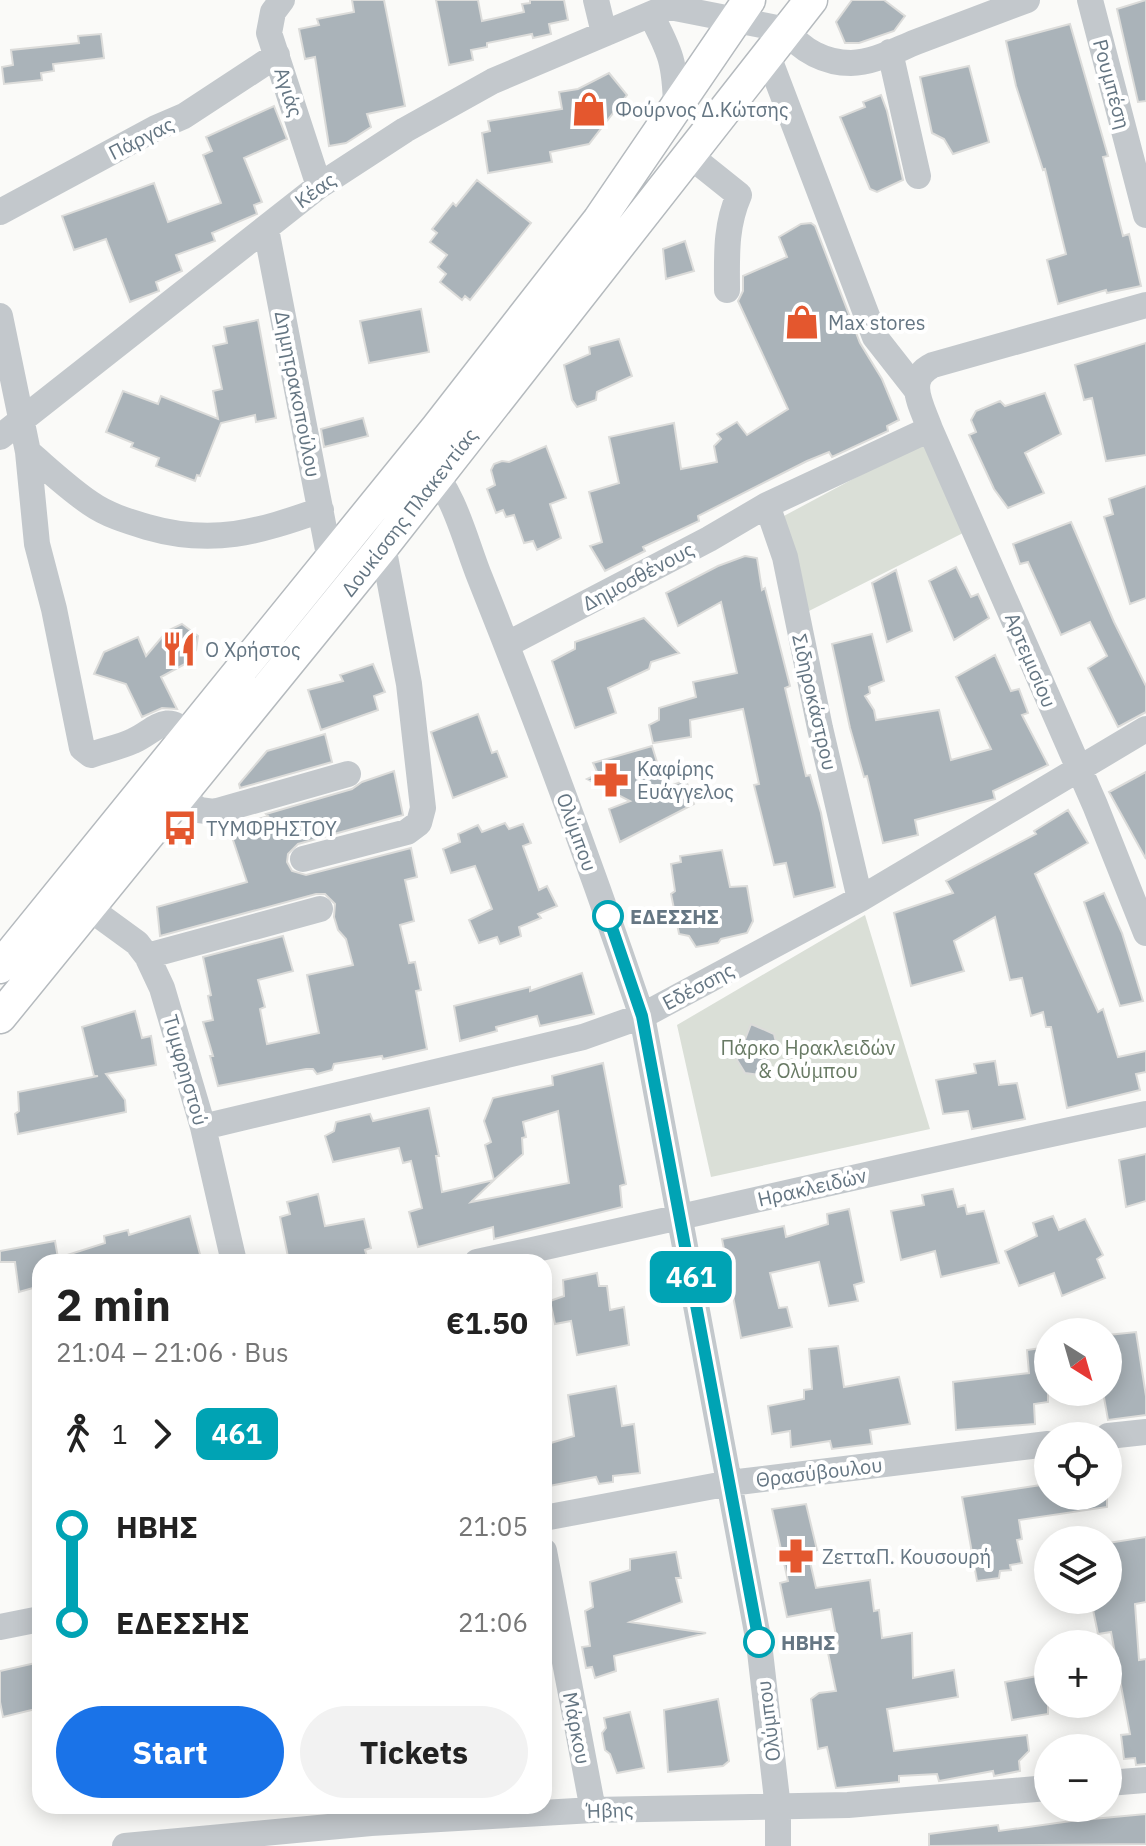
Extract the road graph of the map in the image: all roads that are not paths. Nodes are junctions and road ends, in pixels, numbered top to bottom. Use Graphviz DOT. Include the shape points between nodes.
graph roads {
  1 [pos="282,0"];
  2 [pos="596,0"];
  3 [pos="811,0"];
  4 [pos="1027,0"];
  5 [pos="1090,0"];
  6 [pos="668,7"];
  7 [pos="742,9"];
  8 [pos="787,30"];
  9 [pos="604,33"];
  10 [pos="890,52"];
  11 [pos="277,55"];
  12 [pos="768,56"];
  13 [pos="676,107"];
  14 [pos="689,155"];
  15 [pos="918,176"];
  16 [pos="319,186"];
  17 [pos="0,212"];
  18 [pos="1146,215"];
  19 [pos="266,229"];
  20 [pos="727,290"];
  21 [pos="1146,305"];
  22 [pos="0,316"];
  23 [pos="916,383"];
  24 [pos="22,420"];
  25 [pos="930,429"];
  26 [pos="0,437"];
  27 [pos="28,452"];
  28 [pos="427,465"];
  29 [pos="767,505"];
  30 [pos="321,510"];
  31 [pos="383,546"];
  32 [pos="330,560"];
  33 [pos="508,644"];
  34 [pos="1146,729"];
  35 [pos="184,741"];
  36 [pos="1078,767"];
  37 [pos="348,774"];
  38 [pos="180,796"];
  39 [pos="303,859"];
  40 [pos="860,899"];
  41 [pos="89,908"];
  42 [pos="320,909"];
  43 [pos="1146,933"];
  44 [pos="147,956"];
  45 [pos="0,967"];
  46 [pos="642,1016"];
  47 [pos="0,1017"];
  48 [pos="1146,1114"];
  49 [pos="203,1127"];
  50 [pos="680,1218"];
  51 [pos="232,1254"];
  52 [pos="514,1254"];
  53 [pos="1146,1432"];
  54 [pos="1122,1435"];
  55 [pos="1034,1446"];
  56 [pos="730,1483"];
  57 [pos="552,1516"];
  58 [pos="552,1593"];
  59 [pos="32,1621"];
  60 [pos="0,1627"];
  61 [pos="1146,1780"];
  62 [pos="1122,1782"];
  63 [pos="1034,1789"];
  64 [pos="778,1808"];
  65 [pos="593,1810"];
  66 [pos="552,1813"];
  67 [pos="534,1814"];
  68 [pos="372,1825"];
  69 [pos="208,1843"];
  70 [pos="125,1846"];
  71 [pos="778,1846"];
  1 -- 11 [label="street, Αγιάς" via="270,21"];
  2 -- 9 [label="street"];
  3 -- 8 [label="main road, Δουκίσσης Πλακεντίας"];
  4 -- 10 [label="street"];
  5 -- 18 [label="street, Ρουμπέση"];
  6 -- 7 [label="street"];
  6 -- 9 [label="street, Κέας"];
  6 -- 13 [label="street"];
  7 -- 8 [label="street"];
  7 -- 13 [label="main road, Δουκίσσης Πλακεντίας"];
  8 -- 10 [label="street" via="797,44 839,62 862,62"];
  8 -- 12 [label="main road, Δουκίσσης Πλακεντίας"];
  9 -- 16 [label="street, Κέας" via="452,102"];
  10 -- 15 [label="street"];
  11 -- 16 [label="street, Αγιάς"];
  11 -- 17 [label="street, Πάργας" via="184,116"];
  12 -- 14 [label="main road, Δουκίσσης Πλακεντίας"];
  12 -- 23 [label="street, Αρτεμισίου" via="875,337"];
  13 -- 28 [label="main road, Δουκίσσης Πλακεντίας"];
  14 -- 20 [label="street" via="739,195 727,232"];
  14 -- 28 [label="main road, Δουκίσσης Πλακεντίας"];
  16 -- 19 [label="street, Κέας"];
  19 -- 24 [label="street, Κέας"];
  19 -- 30 [label="street, Δημητρακοπούλου"];
  21 -- 23 [label="street" via="933,365"];
  22 -- 24 [label="street"];
  23 -- 25 [label="street, Αρτεμισίου"];
  24 -- 26 [label="street, Κέας"];
  24 -- 27 [label="street"];
  25 -- 29 [label="street, Δημοσθένους"];
  25 -- 36 [label="street, Αρτεμισίου"];
  27 -- 30 [label="street" via="91,504 174,534 241,535"];
  27 -- 35 [label="street" via="37,544 84,752 91,755 131,743 165,724 182,728 188,735"];
  28 -- 31 [label="main road, Δουκίσσης Πλακεντίας"];
  28 -- 32 [label="main road, Δουκίσσης Πλακεντίας"];
  28 -- 33 [label="street, Ολύμπου"];
  29 -- 33 [label="street, Δημοσθένους"];
  29 -- 40 [label="street, Σιδηροκάστρου" via="785,557"];
  30 -- 32 [label="street, Δημητρακοπούλου"];
  31 -- 38 [label="main road, Δουκίσσης Πλακεντίας"];
  31 -- 39 [label="street" via="409,684 422,817 407,832"];
  32 -- 35 [label="main road, Δουκίσσης Πλακεντίας"];
  33 -- 46 [label="street, Ολύμπου"];
  34 -- 36 [label="street, Εδέσσης"];
  35 -- 45 [label="main road, Δουκίσσης Πλακεντίας"];
  36 -- 40 [label="street, Εδέσσης"];
  36 -- 43 [label="street, Αρτεμισίου"];
  37 -- 38 [label="street" via="214,812 199,810"];
  38 -- 41 [label="main road, Δουκίσσης Πλακεντίας"];
  40 -- 46 [label="street, Εδέσσης"];
  41 -- 44 [label="street, Τυμφρηστού" via="122,930"];
  41 -- 47 [label="main road, Δουκίσσης Πλακεντίας"];
  42 -- 44 [label="street"];
  44 -- 49 [label="street, Τυμφρηστού" via="162,988"];
  46 -- 49 [label="street, Εδέσσης" via="583,1037"];
  46 -- 50 [label="street, Ολύμπου"];
  48 -- 50 [label="street, Ηρακλειδών"];
  49 -- 51 [label="street, Τυμφρηστού"];
  50 -- 52 [label="street, Ηρακλειδών"];
  50 -- 56 [label="street, Ολύμπου"];
  53 -- 54 [label="street"];
  55 -- 56 [label="street, Θρασύβουλου"];
  56 -- 57 [label="street, Θρασύβουλου"];
  56 -- 64 [label="street, Ολύμπου" via="759,1643"];
  58 -- 65 [label="street, Μάρκου"];
  59 -- 60 [label="street"];
  61 -- 62 [label="street"];
  63 -- 64 [label="street, Ήβης"];
  64 -- 65 [label="street, Ήβης"];
  64 -- 71 [label="street, Ολύμπου"];
  65 -- 66 [label="street, Ήβης"];
  67 -- 68 [label="street, Ήβης"];
  68 -- 69 [label="street, Ήβης"];
  69 -- 70 [label="street, Ήβης"];
}
